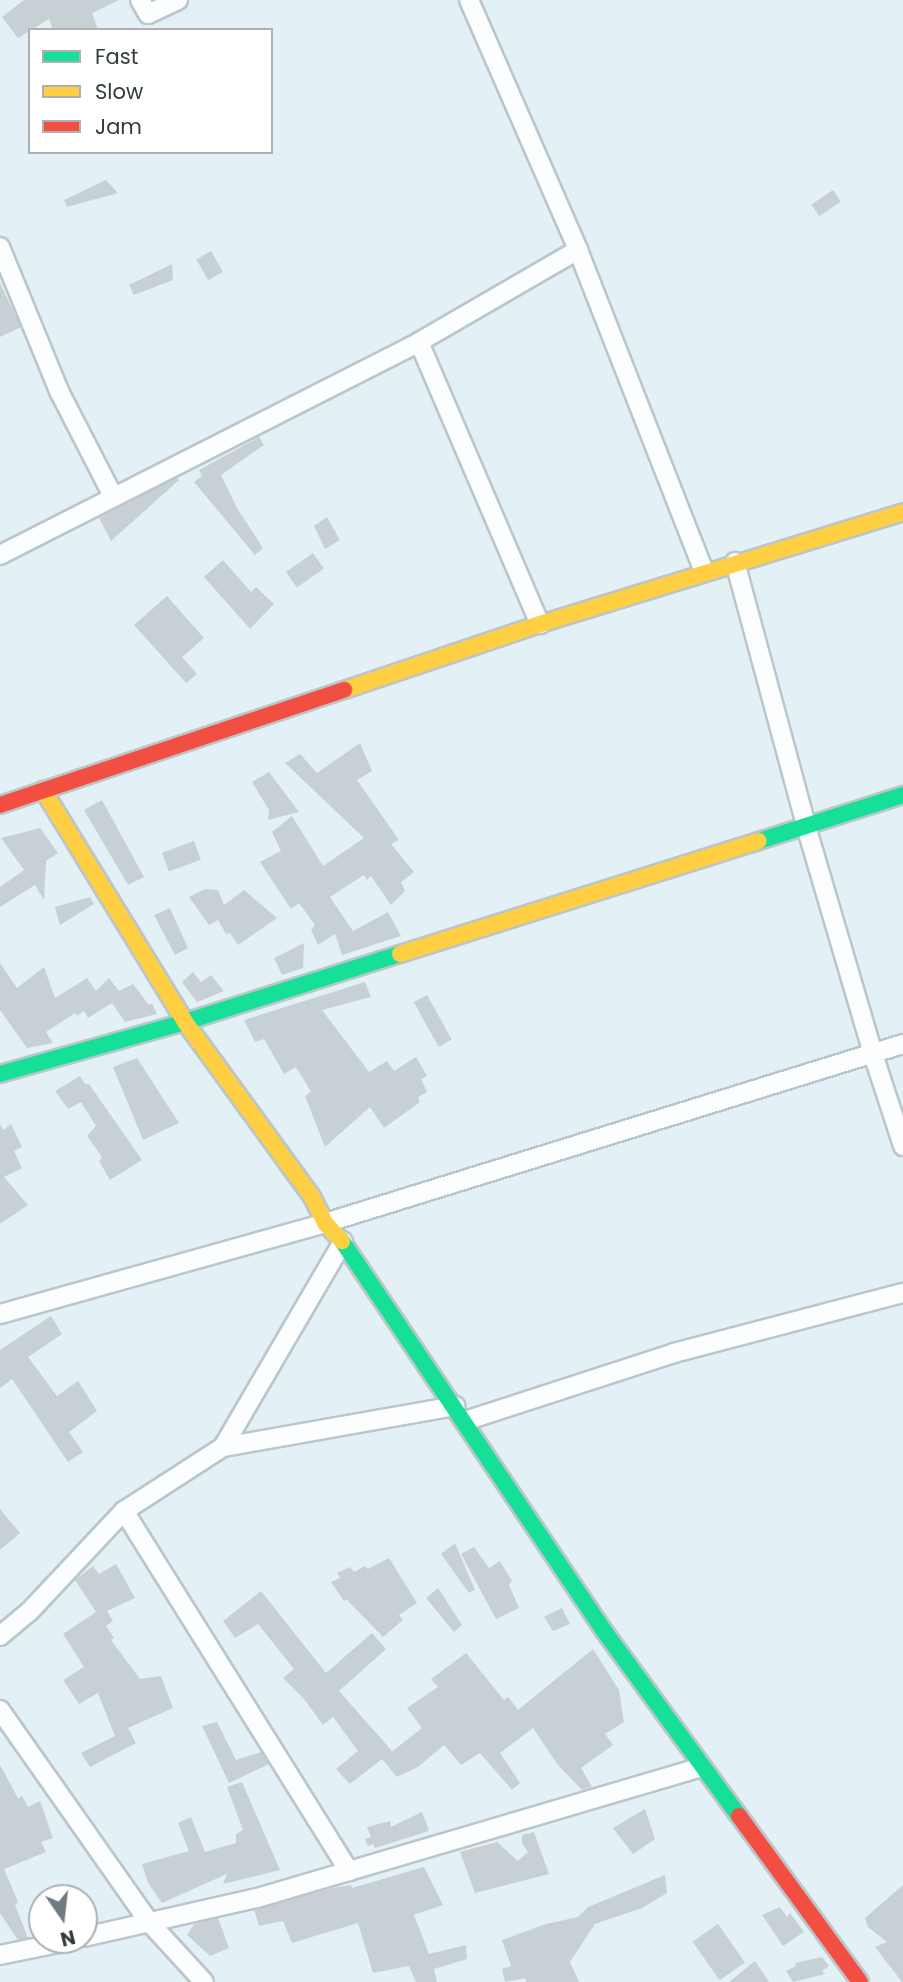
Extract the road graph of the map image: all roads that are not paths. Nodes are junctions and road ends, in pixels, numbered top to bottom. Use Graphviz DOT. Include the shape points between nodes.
graph roads {
  1 [pos="140,0"];
  2 [pos="178,0"];
  3 [pos="469,0"];
  4 [pos="0,247"];
  5 [pos="578,250"];
  6 [pos="419,342"];
  7 [pos="113,496"];
  8 [pos="903,512"];
  9 [pos="0,555"];
  10 [pos="735,562"];
  11 [pos="704,571"];
  12 [pos="540,624"];
  13 [pos="43,790"];
  14 [pos="903,795"];
  15 [pos="0,805"];
  16 [pos="806,826"];
  17 [pos="185,1022"];
  18 [pos="903,1044"];
  19 [pos="873,1054"];
  20 [pos="0,1074"];
  21 [pos="903,1146"];
  22 [pos="326,1223"];
  23 [pos="343,1242"];
  24 [pos="903,1293"];
  25 [pos="0,1314"];
  26 [pos="460,1413"];
  27 [pos="223,1447"];
  28 [pos="124,1510"];
  29 [pos="0,1636"];
  30 [pos="0,1710"];
  31 [pos="701,1767"];
  32 [pos="349,1871"];
  33 [pos="149,1922"];
  34 [pos="98,1934"];
  35 [pos="28,1949"];
  36 [pos="0,1955"];
  37 [pos="204,1982"];
  38 [pos="860,1982"];
  1 -- 2 [label="street" via="148,14"];
  3 -- 5 [label="street"];
  4 -- 7 [label="street" via="60,393"];
  5 -- 6 [label="street"];
  5 -- 11 [label="street"];
  6 -- 7 [label="street"];
  6 -- 12 [label="street"];
  7 -- 9 [label="street"];
  8 -- 10 [label="street"];
  10 -- 11 [label="street"];
  10 -- 16 [label="street"];
  11 -- 12 [label="street"];
  12 -- 13 [label="street"];
  13 -- 15 [label="street"];
  13 -- 17 [label="street"];
  14 -- 16 [label="street"];
  16 -- 17 [label="street"];
  16 -- 19 [label="street"];
  17 -- 20 [label="street"];
  17 -- 22 [label="street"];
  18 -- 19 [label="street"];
  19 -- 21 [label="street"];
  19 -- 22 [label="street"];
  22 -- 23 [label="street"];
  22 -- 25 [label="street"];
  23 -- 26 [label="street"];
  23 -- 27 [label="street"];
  24 -- 26 [label="street"];
  26 -- 27 [label="street"];
  26 -- 31 [label="street"];
  27 -- 28 [label="street"];
  28 -- 29 [label="street" via="29,1612"];
  28 -- 32 [label="street"];
  30 -- 33 [label="street"];
  31 -- 32 [label="street"];
  31 -- 38 [label="street"];
  32 -- 33 [label="street"];
  33 -- 34 [label="street"];
  33 -- 37 [label="street"];
  35 -- 36 [label="street"];
}
